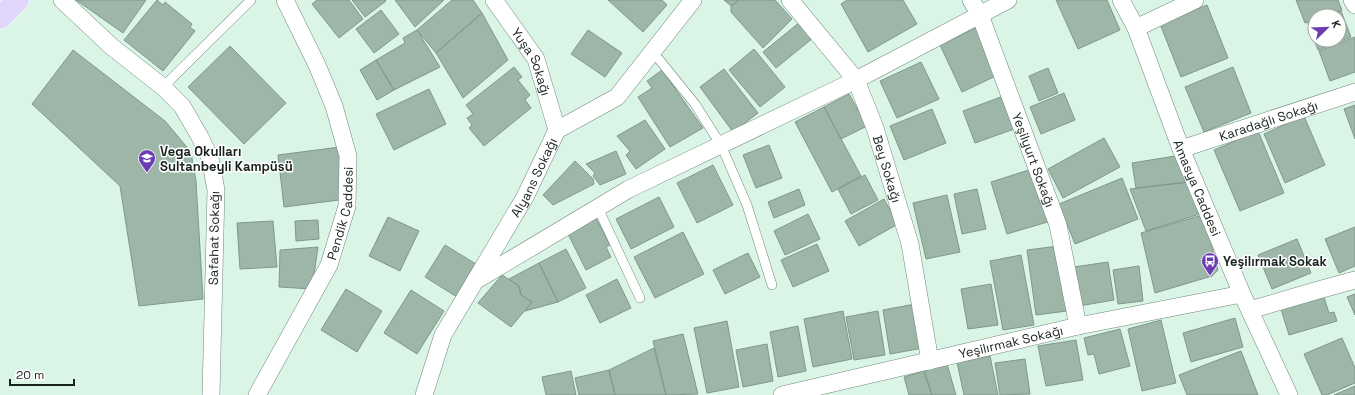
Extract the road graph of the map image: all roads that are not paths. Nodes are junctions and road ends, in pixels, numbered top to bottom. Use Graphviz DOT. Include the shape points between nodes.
graph roads {
  1 [pos="18,0"];
  2 [pos="62,0"];
  3 [pos="251,0"];
  4 [pos="285,0"];
  5 [pos="494,0"];
  6 [pos="693,0"];
  7 [pos="790,0"];
  8 [pos="971,0"];
  9 [pos="1008,0"];
  10 [pos="1121,0"];
  11 [pos="1195,0"];
  12 [pos="1352,0"];
  13 [pos="1355,6"];
  14 [pos="980,15"];
  15 [pos="0,18"];
  16 [pos="1136,28"];
  17 [pos="653,52"];
  18 [pos="856,80"];
  19 [pos="163,87"];
  20 [pos="1355,92"];
  21 [pos="556,130"];
  22 [pos="722,145"];
  23 [pos="1181,149"];
  24 [pos="598,208"];
  25 [pos="1355,280"];
  26 [pos="476,281"];
  27 [pos="772,285"];
  28 [pos="1242,294"];
  29 [pos="640,298"];
  30 [pos="1250,310"];
  31 [pos="1078,326"];
  32 [pos="930,361"];
  33 [pos="211,395"];
  34 [pos="257,395"];
  35 [pos="424,395"];
  36 [pos="782,395"];
  37 [pos="1289,395"];
  1 -- 15 [label="main road"];
  2 -- 19 [label="street, Safahat Sokağı" via="112,47"];
  3 -- 19 [label="lane"];
  4 -- 34 [label="street, Pendik Caddesi" via="334,106 348,156 347,206 330,265"];
  5 -- 21 [label="street, Yuşa Sokağı" via="536,59"];
  6 -- 17 [label="street, Alyans Sokağı"];
  7 -- 18 [label="street, Bey Sokağı"];
  8 -- 14 [label="street, Yeşilyurt Sokağı"];
  9 -- 14 [label="street"];
  10 -- 16 [label="street, Amasya Caddesi"];
  11 -- 16 [label="street"];
  12 -- 13 [label="street"];
  14 -- 18 [label="street"];
  14 -- 31 [label="street, Yeşilyurt Sokağı" via="1058,225"];
  16 -- 23 [label="street, Amasya Caddesi"];
  17 -- 21 [label="street, Alyans Sokağı" via="618,97"];
  17 -- 22 [label="lane" via="695,104"];
  18 -- 22 [label="street"];
  18 -- 32 [label="street, Bey Sokağı" via="875,128 910,244"];
  19 -- 33 [label="street, Safahat Sokağı" via="182,106 200,137 210,158 216,190"];
  20 -- 23 [label="street, Karadağlı Sokağı"];
  21 -- 26 [label="street, Alyans Sokağı" via="525,197"];
  22 -- 24 [label="street" via="629,189"];
  22 -- 27 [label="lane" via="747,205"];
  23 -- 28 [label="street, Amasya Caddesi"];
  24 -- 26 [label="street"];
  24 -- 29 [label="lane"];
  25 -- 30 [label="street"];
  26 -- 35 [label="street, Alyans Sokağı" via="443,336"];
  28 -- 30 [label="street, Amasya Caddesi"];
  28 -- 31 [label="street, Yeşilırmak Sokağı"];
  30 -- 37 [label="street, Amasya Caddesi"];
  31 -- 32 [label="street, Yeşilırmak Sokağı"];
  32 -- 36 [label="street, Yeşilırmak Sokağı"];
}
